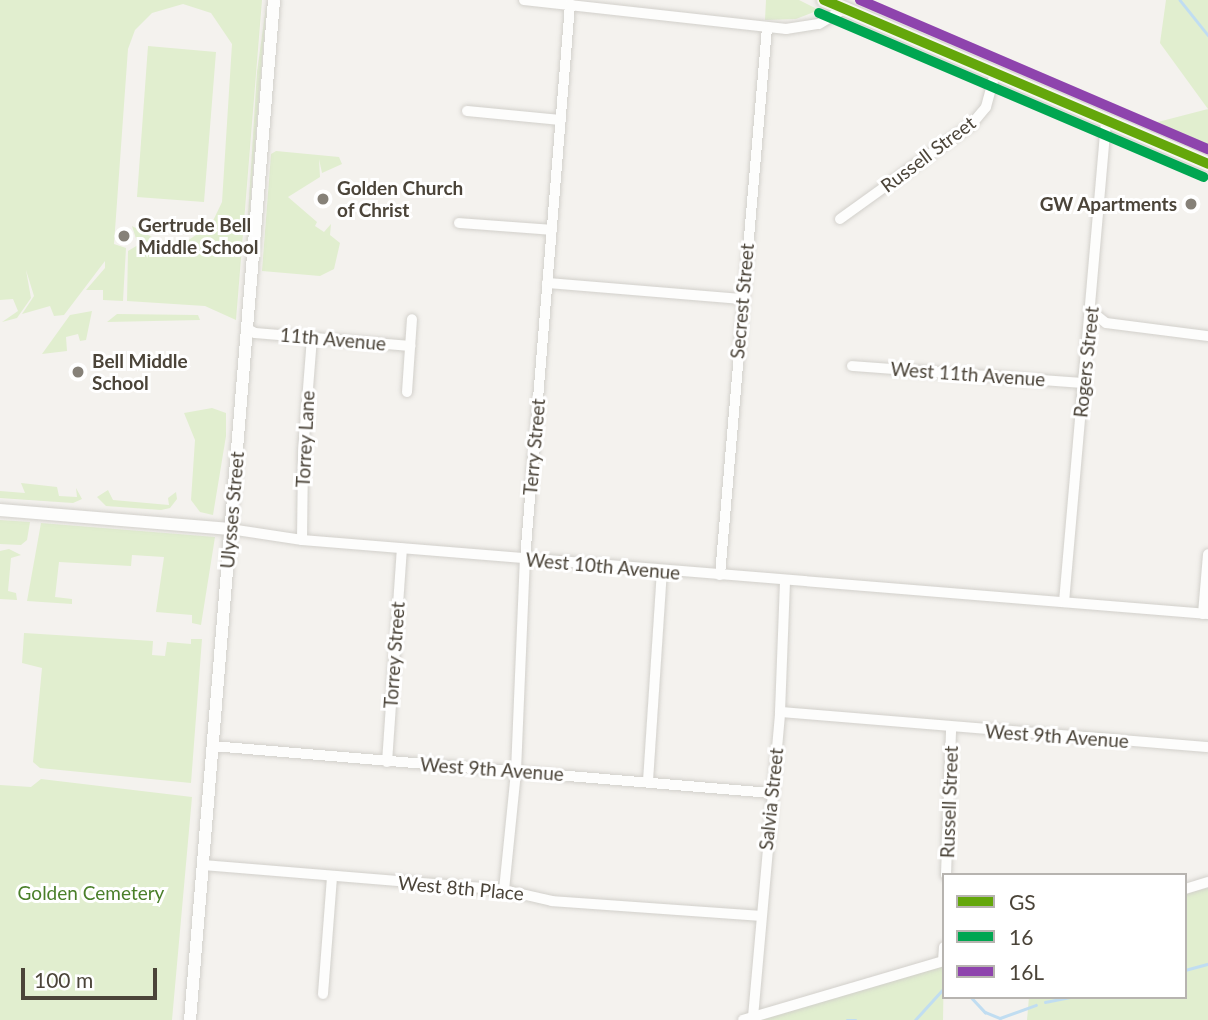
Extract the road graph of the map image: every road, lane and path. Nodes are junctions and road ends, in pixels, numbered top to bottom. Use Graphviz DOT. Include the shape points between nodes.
graph roads {
  1 [pos="274,0"];
  2 [pos="524,0"];
  3 [pos="824,0"];
  4 [pos="570,4"];
  5 [pos="844,9"];
  6 [pos="767,28"];
  7 [pos="995,73"];
  8 [pos="467,111"];
  9 [pos="561,120"];
  10 [pos="1106,121"];
  11 [pos="1208,164"];
  12 [pos="840,219"];
  13 [pos="459,223"];
  14 [pos="552,230"];
  15 [pos="547,283"];
  16 [pos="742,299"];
  17 [pos="1092,312"];
  18 [pos="412,319"];
  19 [pos="251,330"];
  20 [pos="1208,336"];
  21 [pos="312,338"];
  22 [pos="410,346"];
  23 [pos="852,366"];
  24 [pos="1084,383"];
  25 [pos="407,392"];
  26 [pos="0,510"];
  27 [pos="230,529"];
  28 [pos="302,540"];
  29 [pos="402,549"];
  30 [pos="1208,554"];
  31 [pos="525,559"];
  32 [pos="662,570"];
  33 [pos="720,575"];
  34 [pos="785,580"];
  35 [pos="1064,602"];
  36 [pos="1205,614"];
  37 [pos="780,712"];
  38 [pos="951,729"];
  39 [pos="212,746"];
  40 [pos="1208,747"];
  41 [pos="387,762"];
  42 [pos="516,771"];
  43 [pos="648,781"];
  44 [pos="771,793"];
  45 [pos="203,865"];
  46 [pos="946,873"];
  47 [pos="332,877"];
  48 [pos="1208,882"];
  49 [pos="1187,888"];
  50 [pos="504,891"];
  51 [pos="760,916"];
  52 [pos="942,962"];
  53 [pos="323,994"];
  54 [pos="748,1018"];
  55 [pos="190,1020"];
  1 -- 19 [label="street, Ulysses Street"];
  2 -- 4 [label="street"];
  3 -- 5 [label="main road"];
  4 -- 6 [label="street"];
  4 -- 9 [label="street, Terry Street"];
  5 -- 6 [label="street" via="819,24"];
  5 -- 7 [label="main road"];
  6 -- 16 [label="street, Secrest Street"];
  7 -- 10 [label="main road"];
  7 -- 12 [label="street, Russell Street" via="986,107 971,125"];
  8 -- 9 [label="street"];
  9 -- 14 [label="street, Terry Street"];
  10 -- 11 [label="main road"];
  10 -- 17 [label="street, Rogers Street"];
  13 -- 14 [label="street"];
  14 -- 15 [label="street, Terry Street"];
  15 -- 16 [label="street"];
  15 -- 31 [label="street, Terry Street"];
  16 -- 33 [label="street, Secrest Street"];
  17 -- 20 [label="street" via="1107,323"];
  17 -- 24 [label="street, Rogers Street"];
  18 -- 22 [label="street"];
  19 -- 21 [label="street, 11th Avenue"];
  19 -- 27 [label="street, Ulysses Street"];
  21 -- 22 [label="street, 11th Avenue"];
  21 -- 28 [label="street, Torrey Lane"];
  22 -- 25 [label="street"];
  23 -- 24 [label="street, West 11th Avenue"];
  24 -- 35 [label="street, Rogers Street"];
  26 -- 27 [label="street, West 10th Avenue"];
  27 -- 28 [label="street, West 10th Avenue"];
  27 -- 39 [label="street, Ulysses Street"];
  28 -- 29 [label="street, West 10th Avenue"];
  29 -- 31 [label="street, West 10th Avenue"];
  29 -- 41 [label="street, Torrey Street"];
  30 -- 36 [label="street"];
  31 -- 32 [label="street, West 10th Avenue"];
  31 -- 42 [label="street, Terry Street"];
  32 -- 33 [label="street, West 10th Avenue"];
  32 -- 43 [label="street"];
  33 -- 34 [label="street, West 10th Avenue"];
  34 -- 35 [label="street, West 10th Avenue"];
  34 -- 37 [label="street, Salvia Street"];
  35 -- 36 [label="street, West 10th Avenue"];
  37 -- 38 [label="street, West 9th Avenue"];
  37 -- 44 [label="street, Salvia Street"];
  38 -- 40 [label="street, West 9th Avenue"];
  38 -- 46 [label="street, Russell Street"];
  39 -- 41 [label="street, West 9th Avenue"];
  39 -- 45 [label="street, Ulysses Street"];
  41 -- 42 [label="street, West 9th Avenue"];
  42 -- 43 [label="street, West 9th Avenue"];
  42 -- 50 [label="street, Terry Street"];
  43 -- 44 [label="street, West 9th Avenue"];
  44 -- 51 [label="street, Salvia Street"];
  45 -- 47 [label="street, West 8th Place"];
  45 -- 55 [label="street, Ulysses Street"];
  47 -- 50 [label="street, West 8th Place"];
  47 -- 53 [label="street"];
  48 -- 49 [label="street"];
  50 -- 51 [label="street, West 8th Place" via="552,901"];
  51 -- 54 [label="street, Salvia Street"];
  52 -- 54 [label="street"];
}
